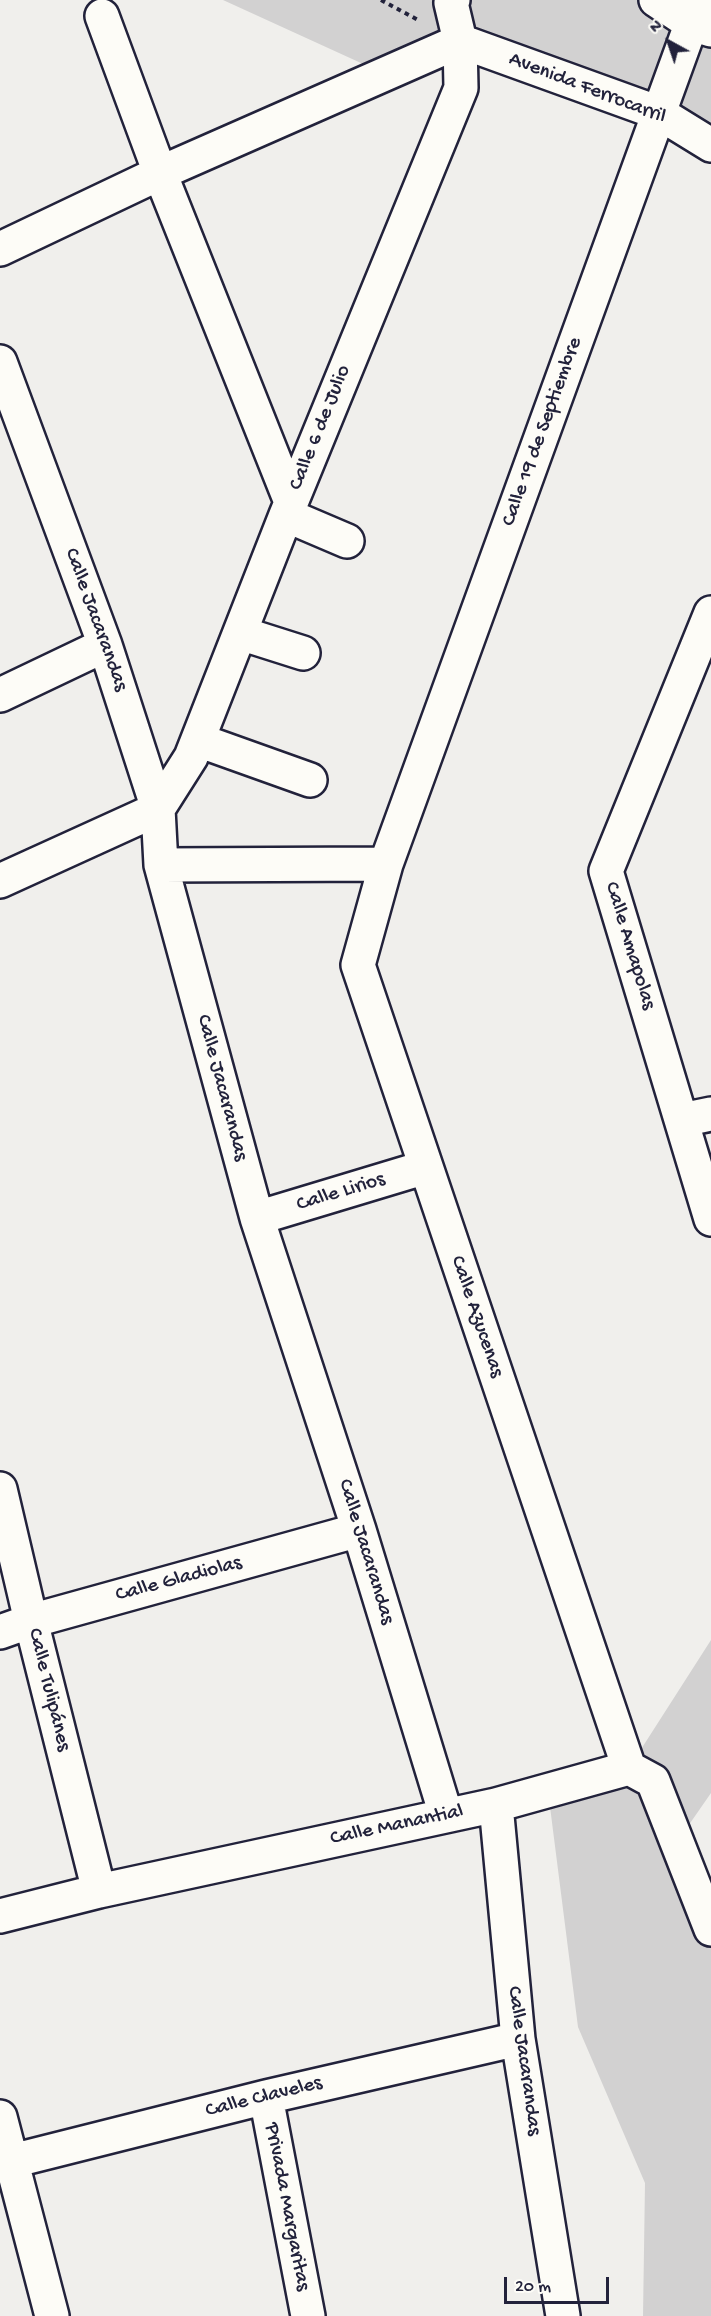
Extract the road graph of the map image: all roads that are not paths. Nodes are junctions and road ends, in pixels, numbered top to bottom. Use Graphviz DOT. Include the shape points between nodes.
graph roads {
  1 [pos="453,0"];
  2 [pos="656,0"];
  3 [pos="102,16"];
  4 [pos="701,18"];
  5 [pos="460,41"];
  6 [pos="660,112"];
  7 [pos="711,145"];
  8 [pos="160,173"];
  9 [pos="0,249"];
  10 [pos="0,362"];
  11 [pos="289,508"];
  12 [pos="347,542"];
  13 [pos="711,614"];
  14 [pos="240,633"];
  15 [pos="105,645"];
  16 [pos="303,653"];
  17 [pos="0,694"];
  18 [pos="198,740"];
  19 [pos="310,780"];
  20 [pos="158,809"];
  21 [pos="386,864"];
  22 [pos="161,866"];
  23 [pos="0,881"];
  24 [pos="697,1117"];
  25 [pos="426,1167"];
  26 [pos="257,1218"];
  27 [pos="711,1218"];
  28 [pos="0,1489"];
  29 [pos="359,1530"];
  30 [pos="31,1621"];
  31 [pos="0,1632"];
  32 [pos="629,1768"];
  33 [pos="496,1805"];
  34 [pos="446,1815"];
  35 [pos="99,1891"];
  36 [pos="0,1916"];
  37 [pos="709,1918"];
  38 [pos="518,2039"];
  39 [pos="266,2097"];
  40 [pos="0,2117"];
  41 [pos="12,2161"];
  42 [pos="52,2316"];
  43 [pos="308,2316"];
  44 [pos="563,2316"];
  1 -- 5 [label="street, Calle 6 de Julio"];
  2 -- 4 [label="street"];
  3 -- 8 [label="street"];
  4 -- 6 [label="street, Calle 19 de Septiembre"];
  5 -- 6 [label="street, Avenida Ferrocarril"];
  5 -- 8 [label="street"];
  5 -- 11 [label="street, Calle 6 de Julio" via="461,88"];
  6 -- 7 [label="street, Avenida Ferrocarril"];
  6 -- 21 [label="street, Calle 19 de Septiembre"];
  8 -- 9 [label="street"];
  8 -- 11 [label="street"];
  10 -- 15 [label="street, Calle Jacarandas"];
  11 -- 12 [label="street"];
  11 -- 14 [label="street, Calle 6 de Julio"];
  13 -- 24 [label="street, Calle Amapolas" via="606,871"];
  14 -- 16 [label="street"];
  14 -- 18 [label="street, Calle 6 de Julio"];
  15 -- 17 [label="street"];
  15 -- 20 [label="street, Calle Jacarandas"];
  18 -- 19 [label="street"];
  18 -- 20 [label="street, Calle 6 de Julio"];
  20 -- 22 [label="street, Calle Jacarandas"];
  20 -- 23 [label="street"];
  21 -- 22 [label="street"];
  21 -- 25 [label="street, Calle Azucenas" via="358,965"];
  22 -- 26 [label="street, Calle Jacarandas"];
  24 -- 27 [label="street, Calle Amapolas"];
  25 -- 26 [label="street, Calle Lirios"];
  25 -- 32 [label="street, Calle Azucenas"];
  26 -- 29 [label="street, Calle Jacarandas"];
  28 -- 30 [label="street, Calle Tulipánes"];
  29 -- 30 [label="street, Calle Gladiolas"];
  29 -- 34 [label="street, Calle Jacarandas"];
  30 -- 31 [label="street, Calle Gladiolas"];
  30 -- 35 [label="street, Calle Tulipánes"];
  32 -- 33 [label="street, Calle Manantial"];
  32 -- 37 [label="street" via="653,1781"];
  33 -- 34 [label="street, Calle Manantial"];
  33 -- 38 [label="street, Calle Jacarandas"];
  34 -- 35 [label="street, Calle Manantial"];
  35 -- 36 [label="street, Calle Manantial"];
  38 -- 39 [label="street, Calle Claveles"];
  38 -- 44 [label="street, Calle Jacarandas"];
  39 -- 41 [label="street, Calle Claveles"];
  39 -- 43 [label="street, Privada Margaritas"];
  40 -- 41 [label="street"];
  41 -- 42 [label="street"];
}
